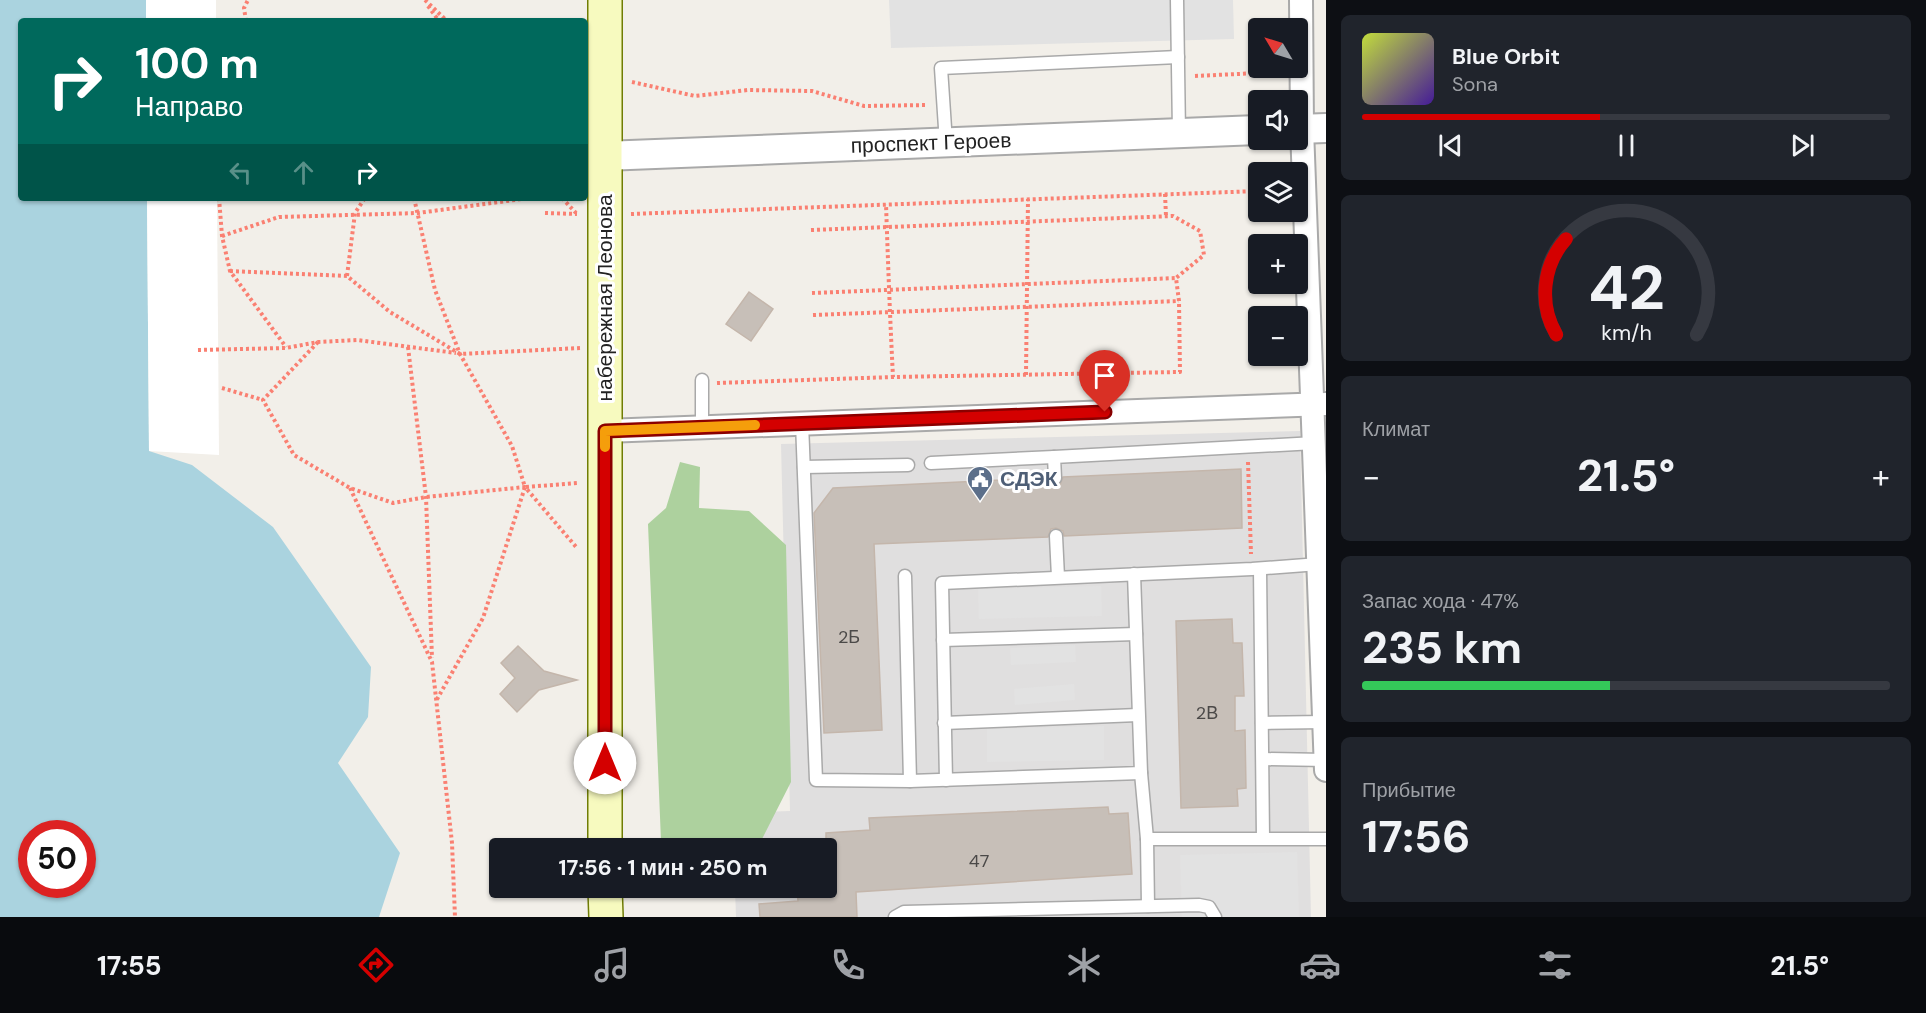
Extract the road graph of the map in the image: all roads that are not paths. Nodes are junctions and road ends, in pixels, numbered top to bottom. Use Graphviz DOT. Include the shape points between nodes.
graph roads {
  1 [pos="605,0"];
  2 [pos="1178,0"];
  3 [pos="1301,0"];
  4 [pos="1178,57"];
  5 [pos="1309,128"];
  6 [pos="1248,131"];
  7 [pos="1179,134"];
  8 [pos="946,143"];
  9 [pos="604,156"];
  10 [pos="702,382"];
  11 [pos="1320,405"];
  12 [pos="802,423"];
  13 [pos="702,427"];
  14 [pos="605,431"];
  15 [pos="1315,443"];
  16 [pos="1054,457"];
  17 [pos="931,463"];
  18 [pos="908,465"];
  19 [pos="804,467"];
  20 [pos="1054,478"];
  21 [pos="1056,536"];
  22 [pos="1319,564"];
  23 [pos="1256,569"];
  24 [pos="1134,574"];
  25 [pos="905,576"];
  26 [pos="1058,577"];
  27 [pos="1136,634"];
  28 [pos="943,640"];
  29 [pos="1138,715"];
  30 [pos="1324,722"];
  31 [pos="944,723"];
  32 [pos="1262,723"];
  33 [pos="1263,759"];
  34 [pos="1326,760"];
  35 [pos="1326,770"];
  36 [pos="1141,773"];
  37 [pos="946,780"];
  38 [pos="910,781"];
  39 [pos="605,838"];
  40 [pos="1263,838"];
  41 [pos="1147,839"];
  42 [pos="1326,839"];
  43 [pos="606,898"];
  44 [pos="1148,906"];
  45 [pos="1057,913"];
  46 [pos="606,917"];
  47 [pos="895,917"];
  48 [pos="1215,917"];
  1 -- 9 [label="main road, набережная Леонова"];
  2 -- 4 [label="lane"];
  3 -- 5 [label="street" via="1302,71"];
  4 -- 7 [label="lane"];
  4 -- 8 [label="lane" via="941,68"];
  5 -- 11 [label="street"];
  6 -- 7 [label="street, проспект Героев"];
  7 -- 8 [label="street, проспект Героев"];
  8 -- 9 [label="street, проспект Героев"];
  9 -- 14 [label="main road, набережная Леонова"];
  10 -- 13 [label="lane"];
  11 -- 12 [label="street"];
  11 -- 15 [label="street"];
  12 -- 13 [label="street"];
  12 -- 19 [label="lane"];
  13 -- 14 [label="street"];
  14 -- 39 [label="main road, набережная Леонова"];
  15 -- 16 [label="lane"];
  15 -- 22 [label="street"];
  16 -- 17 [label="lane"];
  16 -- 20 [label="lane"];
  18 -- 19 [label="lane"];
  19 -- 38 [label="lane" via="816,780"];
  21 -- 26 [label="lane"];
  22 -- 23 [label="lane"];
  22 -- 30 [label="street"];
  23 -- 24 [label="lane"];
  23 -- 32 [label="lane"];
  24 -- 26 [label="lane"];
  24 -- 27 [label="lane"];
  25 -- 38 [label="lane"];
  26 -- 28 [label="lane" via="942,583"];
  27 -- 28 [label="lane"];
  27 -- 29 [label="lane"];
  28 -- 31 [label="lane"];
  29 -- 31 [label="lane"];
  29 -- 36 [label="lane"];
  30 -- 32 [label="lane"];
  30 -- 34 [label="street"];
  31 -- 37 [label="lane"];
  32 -- 33 [label="lane"];
  33 -- 34 [label="lane"];
  33 -- 40 [label="lane"];
  34 -- 35 [label="street"];
  36 -- 37 [label="lane"];
  36 -- 41 [label="lane"];
  37 -- 38 [label="lane"];
  40 -- 41 [label="lane"];
  40 -- 42 [label="lane"];
  41 -- 44 [label="lane"];
  43 -- 46 [label="main road"];
  44 -- 45 [label="lane"];
  44 -- 48 [label="lane" via="1199,905 1209,908"];
  45 -- 47 [label="lane" via="904,912"];
}
